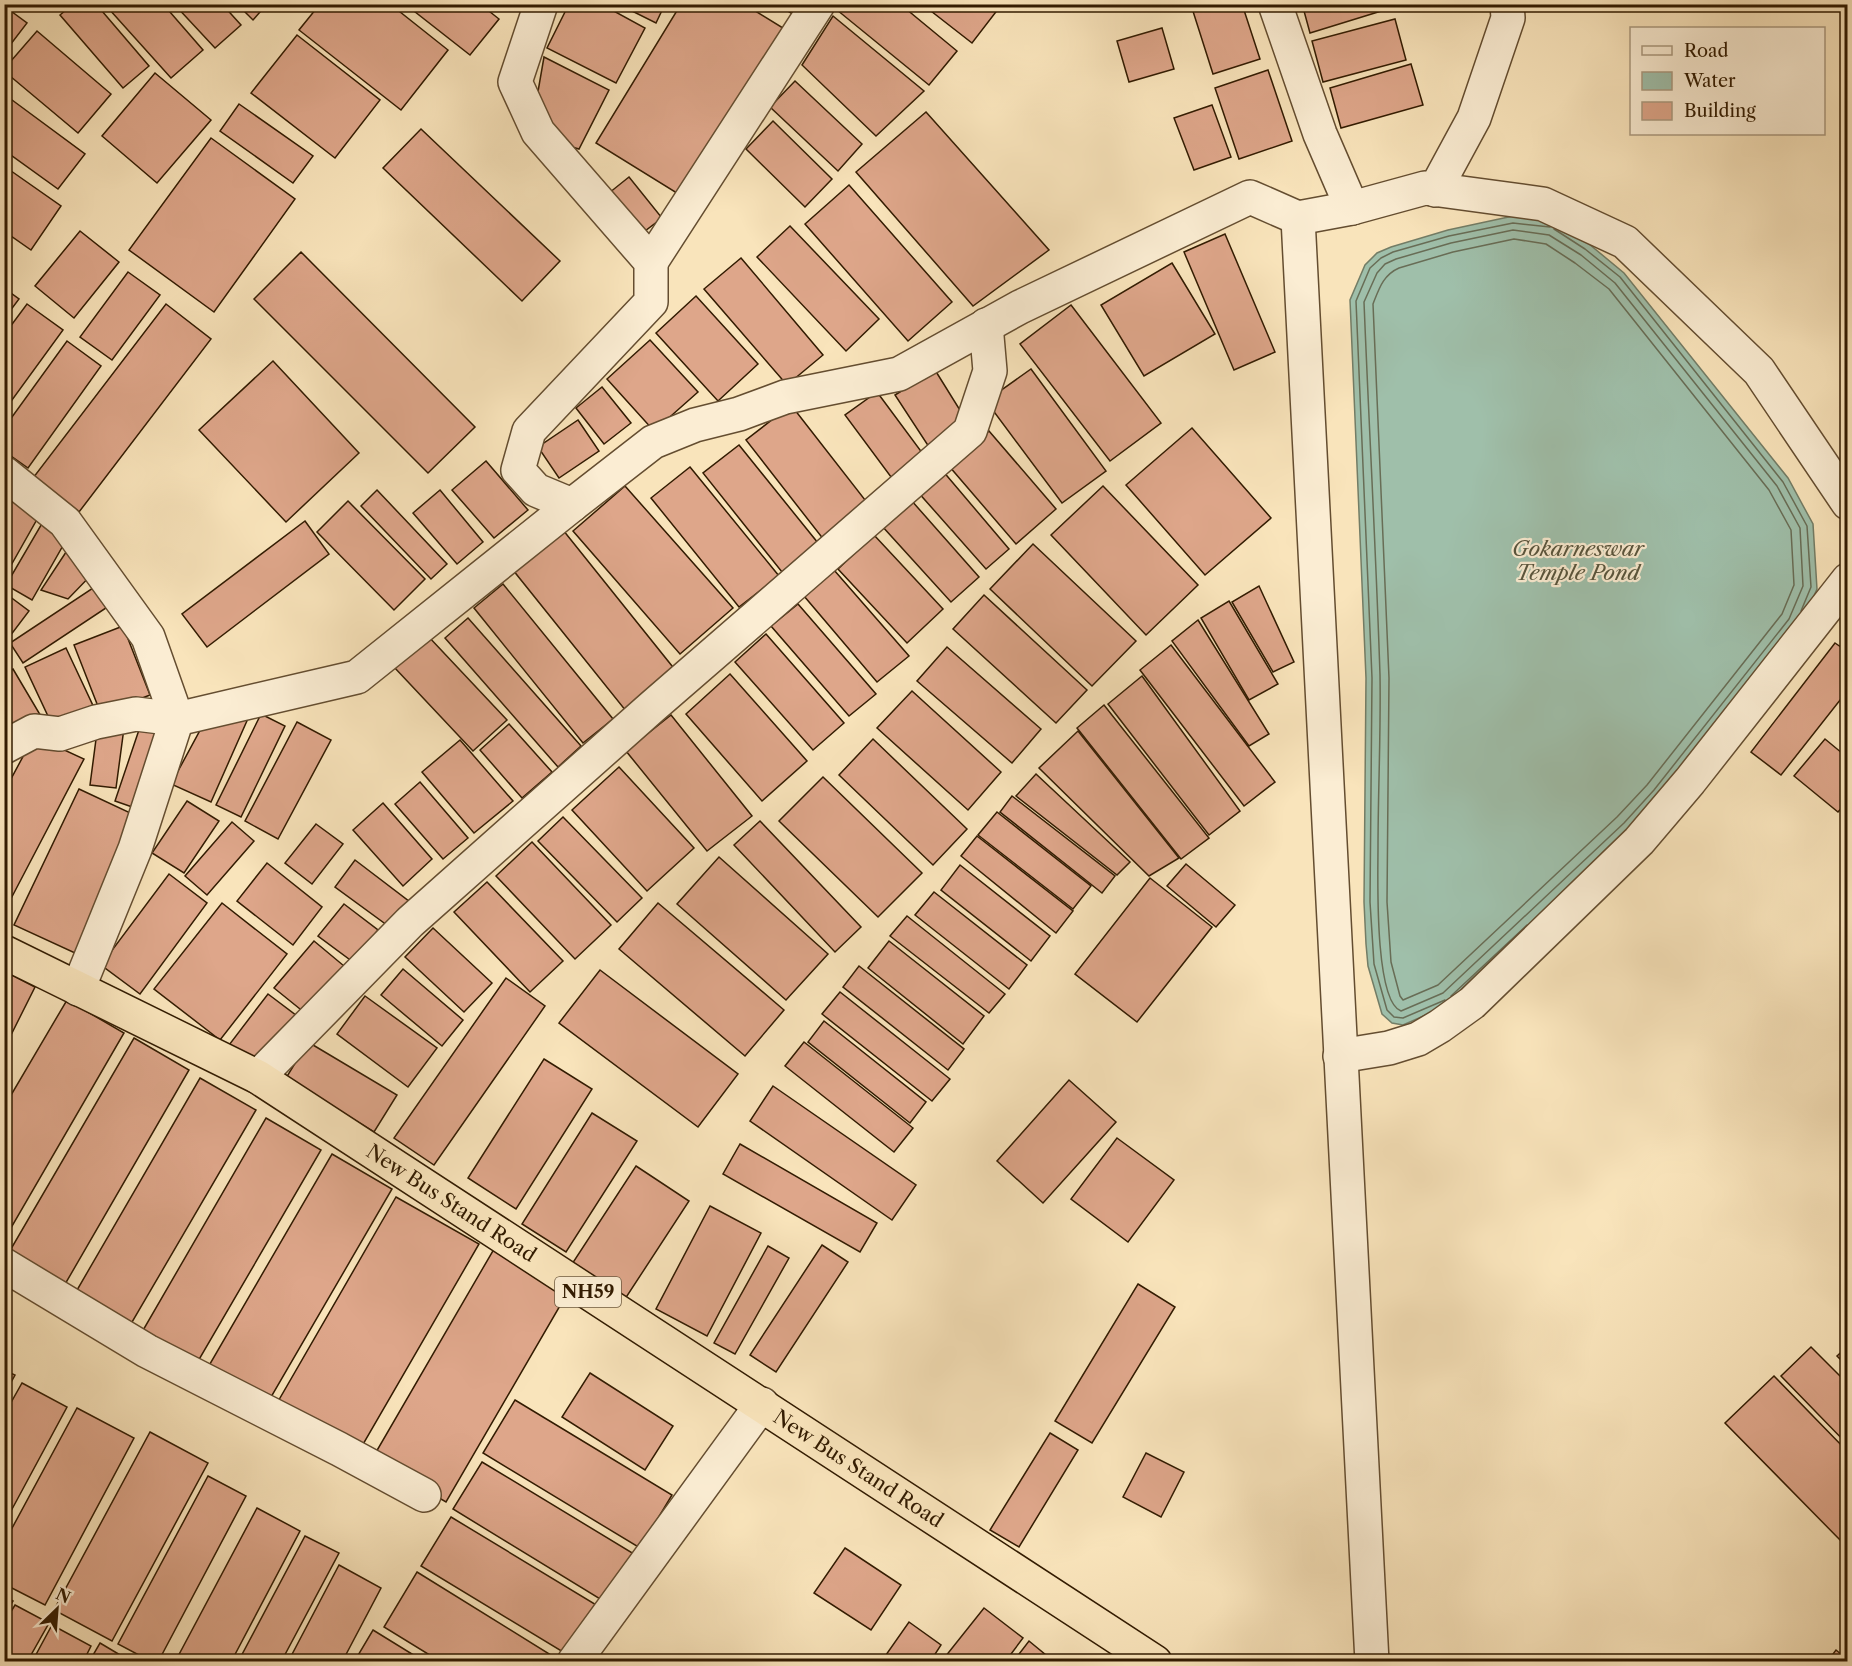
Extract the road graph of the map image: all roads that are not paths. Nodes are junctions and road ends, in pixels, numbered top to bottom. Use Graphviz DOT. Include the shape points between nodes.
graph roads {
  1 [pos="541,4"];
  2 [pos="818,4"];
  3 [pos="1275,4"];
  4 [pos="1517,9"];
  5 [pos="1435,190"];
  6 [pos="1352,208"];
  7 [pos="1298,218"];
  8 [pos="651,262"];
  9 [pos="986,325"];
  10 [pos="4,473"];
  11 [pos="1848,503"];
  12 [pos="572,505"];
  13 [pos="1848,580"];
  14 [pos="177,719"];
  15 [pos="4,747"];
  16 [pos="4,952"];
  17 [pos="78,989"];
  18 [pos="1340,1056"];
  19 [pos="258,1077"];
  20 [pos="4,1265"];
  21 [pos="762,1404"];
  22 [pos="424,1495"];
  23 [pos="574,1662"];
  24 [pos="1155,1662"];
  25 [pos="1372,1662"];
  1 -- 8 [label="street" via="515,82 537,132"];
  2 -- 8 [label="street"];
  3 -- 6 [label="street" via="1320,134"];
  4 -- 5 [label="street" via="1474,118"];
  5 -- 6 [label="street" via="1425,188"];
  5 -- 11 [label="street" via="1543,204 1625,242 1759,371"];
  6 -- 7 [label="street"];
  7 -- 9 [label="street" via="1250,197"];
  7 -- 18 [label="street"];
  8 -- 12 [label="street" via="651,302 529,432 518,470 536,490"];
  9 -- 12 [label="street" via="899,374 785,397 653,442"];
  9 -- 19 [label="street" via="990,371 970,431 410,922"];
  10 -- 14 [label="street" via="64,522 148,637"];
  12 -- 14 [label="street" via="357,677"];
  13 -- 18 [label="street" via="1639,841 1472,1003 1418,1039"];
  14 -- 15 [label="street" via="136,714 60,734 34,731"];
  14 -- 17 [label="street" via="135,849"];
  16 -- 17 [label="highway, New Bus Stand Road / NH59"];
  17 -- 19 [label="highway, New Bus Stand Road / NH59"];
  18 -- 25 [label="street"];
  19 -- 21 [label="highway, New Bus Stand Road / NH59"];
  20 -- 22 [label="street" via="147,1351"];
  21 -- 23 [label="street"];
  21 -- 24 [label="highway, New Bus Stand Road / NH59"];
}
